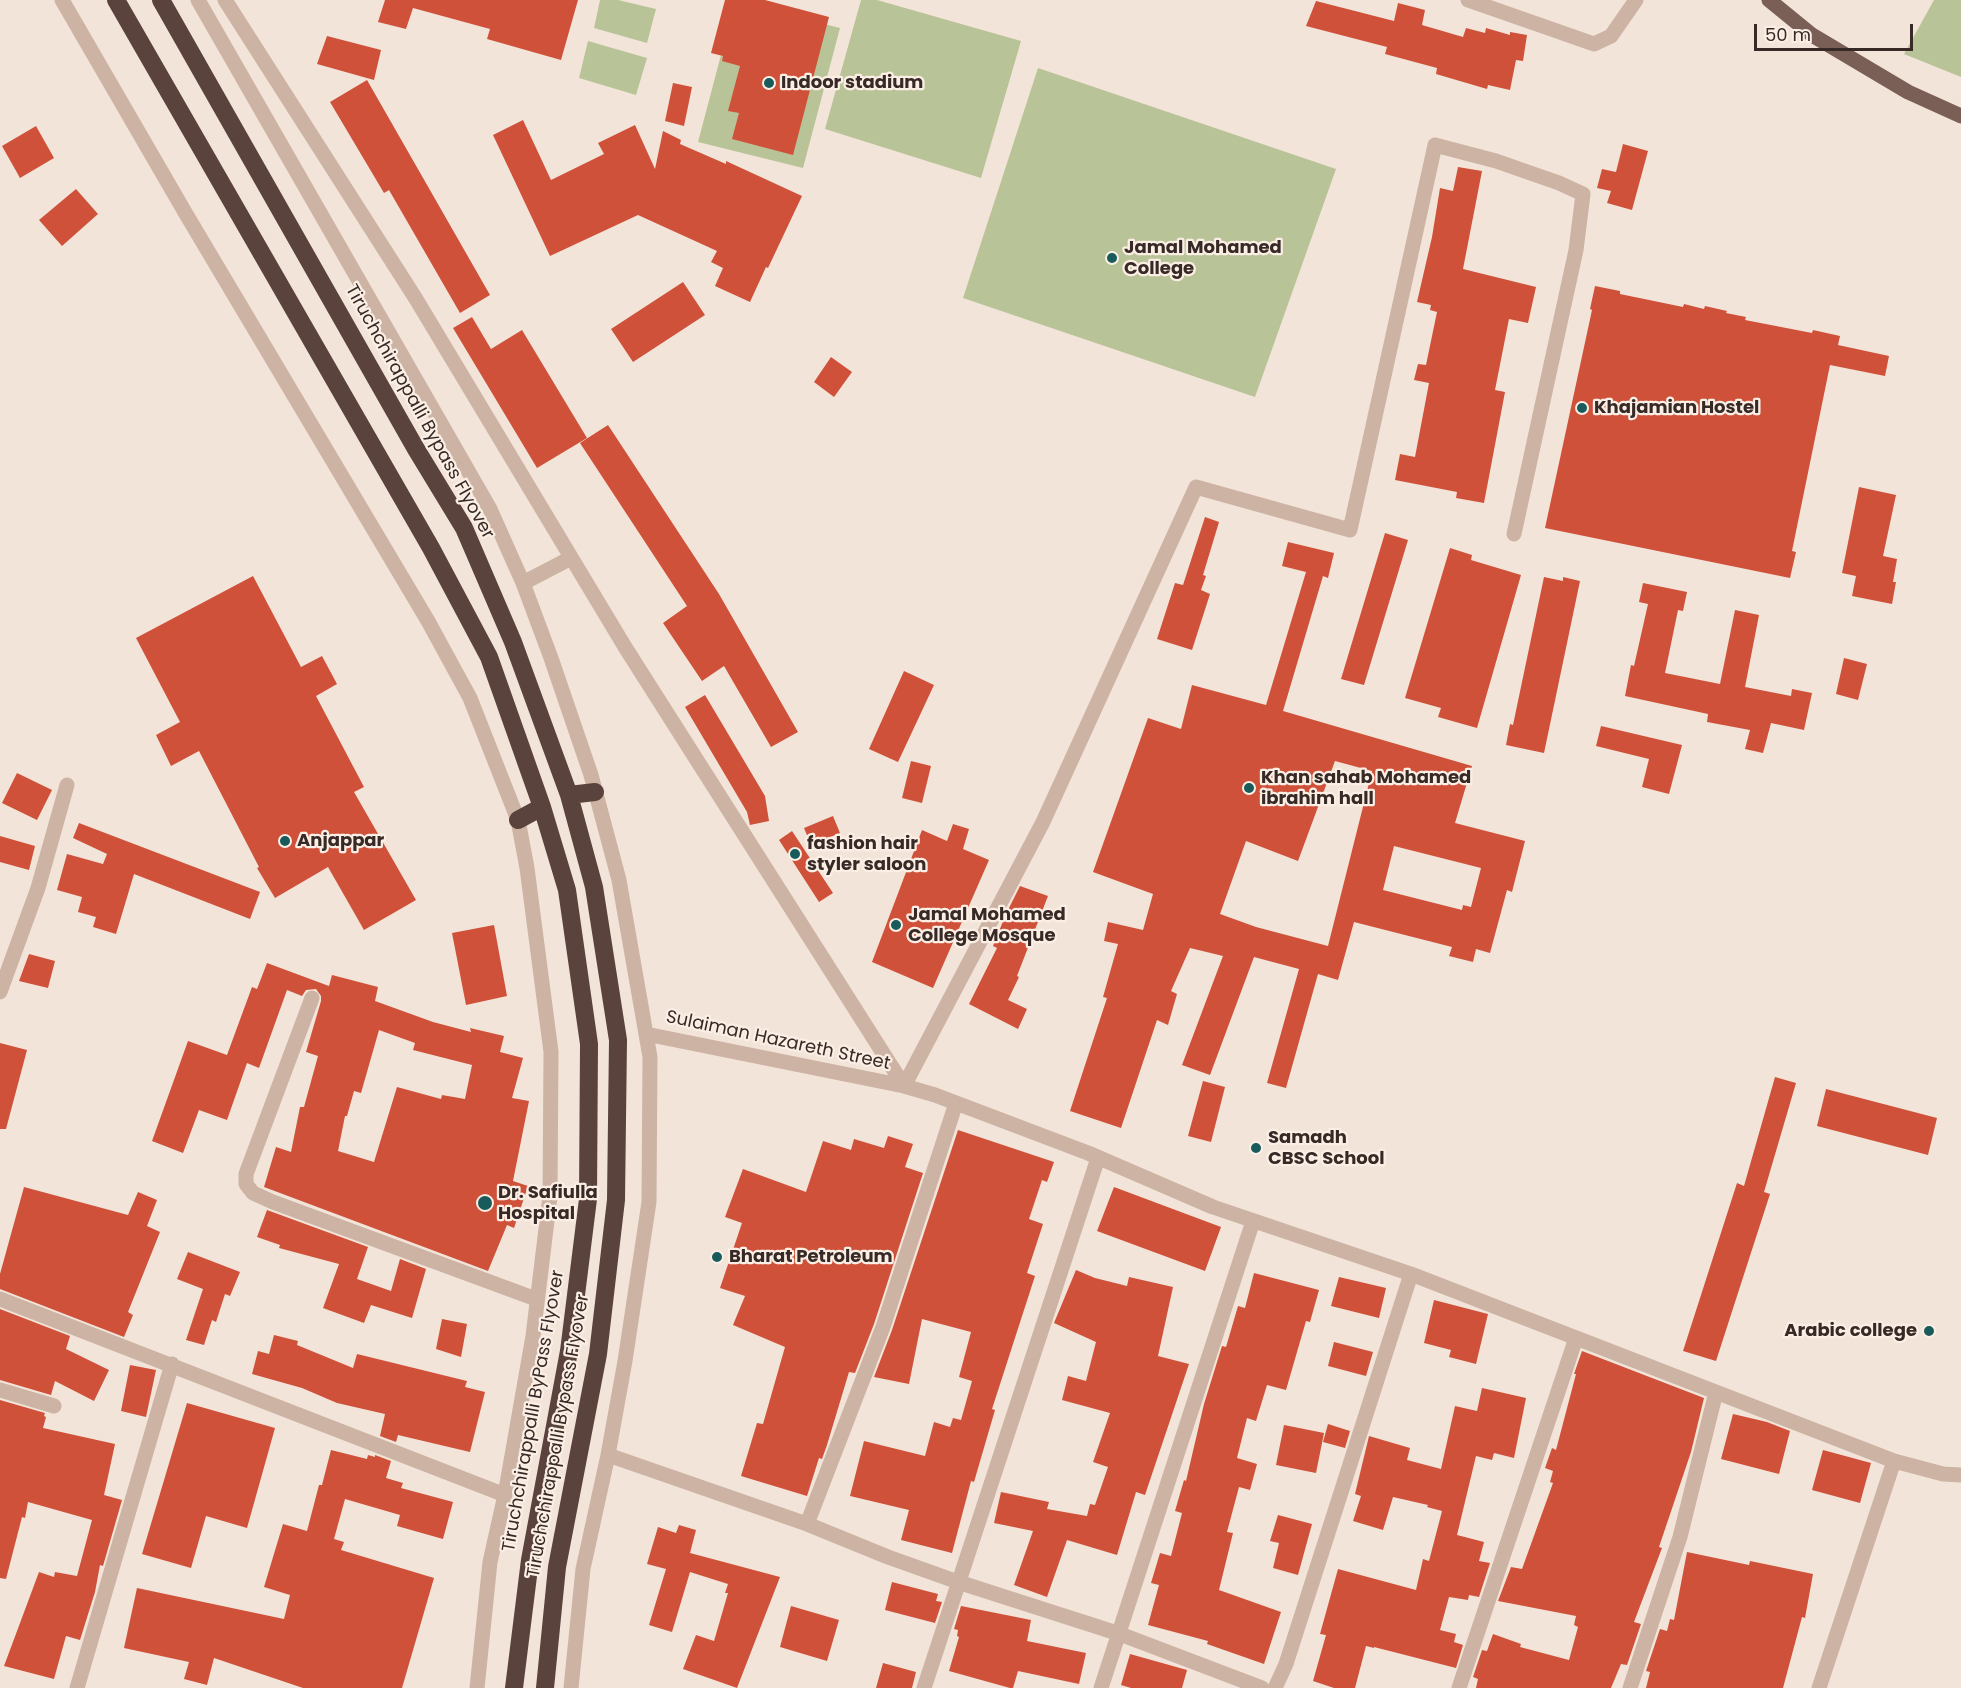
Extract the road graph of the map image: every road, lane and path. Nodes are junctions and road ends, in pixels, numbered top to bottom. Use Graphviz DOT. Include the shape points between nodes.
graph roads {
  1 [pos="62,0"];
  2 [pos="116,0"];
  3 [pos="162,0"];
  4 [pos="198,0"];
  5 [pos="225,0"];
  6 [pos="1468,0"];
  7 [pos="1636,0"];
  8 [pos="1769,0"];
  9 [pos="1961,116"];
  10 [pos="1514,534"];
  11 [pos="571,558"];
  12 [pos="523,583"];
  13 [pos="67,785"];
  14 [pos="595,792"];
  15 [pos="569,795"];
  16 [pos="543,807"];
  17 [pos="518,820"];
  18 [pos="0,992"];
  19 [pos="312,998"];
  20 [pos="646,1034"];
  21 [pos="903,1086"];
  22 [pos="956,1103"];
  23 [pos="1098,1158"];
  24 [pos="1253,1221"];
  25 [pos="1411,1274"];
  26 [pos="0,1299"];
  27 [pos="536,1299"];
  28 [pos="1576,1338"];
  29 [pos="172,1364"];
  30 [pos="0,1390"];
  31 [pos="1716,1392"];
  32 [pos="54,1406"];
  33 [pos="608,1455"];
  34 [pos="1894,1461"];
  35 [pos="1961,1475"];
  36 [pos="505,1494"];
  37 [pos="807,1524"];
  38 [pos="958,1582"];
  39 [pos="1120,1634"];
  40 [pos="78,1688"];
  41 [pos="477,1688"];
  42 [pos="514,1688"];
  43 [pos="545,1688"];
  44 [pos="571,1688"];
  45 [pos="924,1688"];
  46 [pos="1101,1688"];
  47 [pos="1262,1688"];
  48 [pos="1275,1688"];
  49 [pos="1459,1688"];
  50 [pos="1630,1688"];
  51 [pos="1819,1688"];
  1 -- 17 [label="street" via="438,640 470,698"];
  2 -- 16 [label="highway" via="431,548 489,657"];
  3 -- 15 [label="highway, Tiruchchirappalli Bypass Flyover" via="464,528 513,642"];
  4 -- 12 [label="street" via="490,509"];
  5 -- 11 [label="street" via="416,299"];
  6 -- 7 [label="street" via="1594,44 1611,36"];
  8 -- 9 [label="main road" via="1812,35 1908,92"];
  10 -- 21 [label="street" via="1576,250 1583,194 1496,160 1435,145 1350,530 1196,487 1043,822"];
  11 -- 12 [label="street"];
  11 -- 21 [label="street"];
  12 -- 14 [label="street"];
  13 -- 18 [label="street" via="38,888"];
  14 -- 15 [label="highway"];
  14 -- 20 [label="street" via="619,880"];
  15 -- 43 [label="highway, Tiruchchirappalli Bypass Flyover" via="594,887 618,1040 616,1200 598,1354 557,1567"];
  16 -- 17 [label="highway"];
  16 -- 42 [label="highway, Tiruchchirappalli ByPass Flyover" via="567,890 589,1044 588,1198 569,1351 530,1560"];
  17 -- 27 [label="street" via="551,1052 550,1197"];
  19 -- 27 [label="street" via="246,1174 246,1184 253,1193 273,1202"];
  20 -- 21 [label="street, Sulaiman Hazareth Street"];
  20 -- 33 [label="street" via="650,1057 649,1202"];
  21 -- 22 [label="street, Sulaiman Hazareth Street"];
  22 -- 23 [label="street, Sulaiman Hazareth Street"];
  22 -- 37 [label="street" via="883,1327"];
  23 -- 24 [label="street, Sulaiman Hazareth Street"];
  23 -- 38 [label="street"];
  24 -- 25 [label="street, Sulaiman Hazareth Street"];
  24 -- 39 [label="street"];
  25 -- 28 [label="street, Sulaiman Hazareth Street"];
  25 -- 48 [label="street"];
  26 -- 29 [label="street"];
  27 -- 36 [label="street"];
  28 -- 31 [label="street, Sulaiman Hazareth Street"];
  28 -- 49 [label="street"];
  29 -- 36 [label="street"];
  29 -- 40 [label="street"];
  30 -- 32 [label="street"];
  31 -- 34 [label="street, Sulaiman Hazareth Street"];
  31 -- 50 [label="street" via="1680,1537"];
  33 -- 37 [label="street"];
  33 -- 44 [label="street" via="583,1569"];
  34 -- 35 [label="street, Sulaiman Hazareth Street"];
  34 -- 51 [label="street"];
  36 -- 41 [label="street" via="490,1562"];
  37 -- 38 [label="street"];
  38 -- 39 [label="street"];
  38 -- 45 [label="street"];
  39 -- 46 [label="street"];
  39 -- 47 [label="street"];
}
